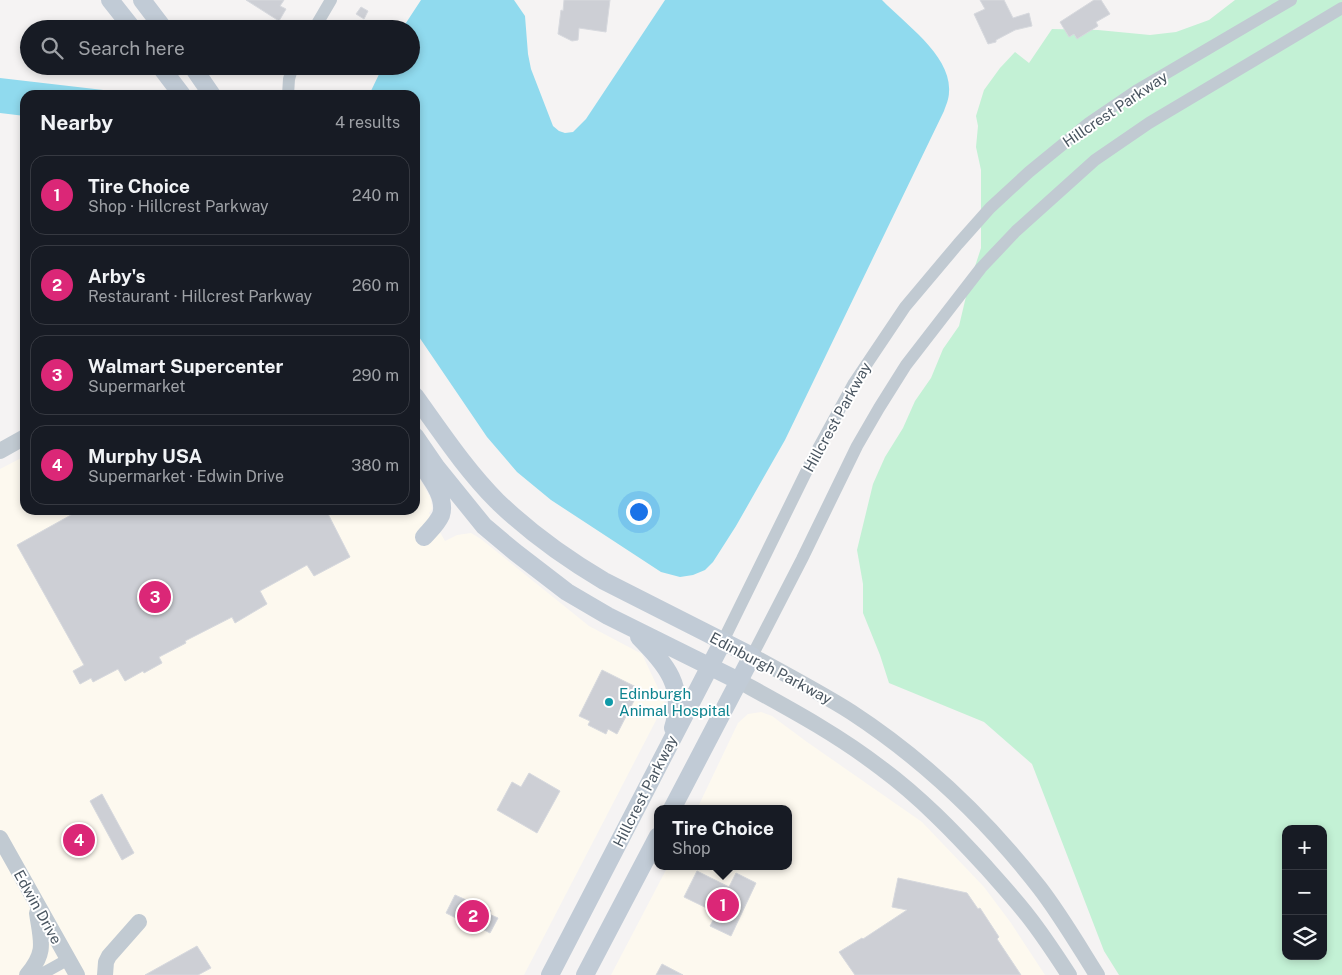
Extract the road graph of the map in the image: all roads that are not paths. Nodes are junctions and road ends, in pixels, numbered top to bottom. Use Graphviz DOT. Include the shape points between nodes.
graph roads {
  1 [pos="110,0"];
  2 [pos="142,0"];
  3 [pos="331,0"];
  4 [pos="1291,0"];
  5 [pos="1342,8"];
  6 [pos="126,20"];
  7 [pos="157,20"];
  8 [pos="319,20"];
  9 [pos="167,75"];
  10 [pos="198,75"];
  11 [pos="290,75"];
  12 [pos="178,90"];
  13 [pos="209,90"];
  14 [pos="288,90"];
  15 [pos="420,403"];
  16 [pos="20,440"];
  17 [pos="420,443"];
  18 [pos="0,451"];
  19 [pos="420,462"];
  20 [pos="474,514"];
  21 [pos="521,523"];
  22 [pos="424,537"];
  23 [pos="630,628"];
  24 [pos="723,641"];
  25 [pos="752,656"];
  26 [pos="710,666"];
  27 [pos="739,681"];
  28 [pos="660,762"];
  29 [pos="674,805"];
  30 [pos="0,838"];
  31 [pos="654,844"];
  32 [pos="36,903"];
  33 [pos="139,922"];
  34 [pos="67,960"];
  35 [pos="27,975"];
  36 [pos="40,975"];
  37 [pos="77,975"];
  38 [pos="105,975"];
  39 [pos="550,975"];
  40 [pos="585,975"];
  41 [pos="1069,975"];
  42 [pos="1097,975"];
  1 -- 6 [label="main road"];
  2 -- 7 [label="main road"];
  3 -- 8 [label="street"];
  4 -- 24 [label="street, Hillcrest Parkway" via="1136,91 1089,123 1029,172 964,237 905,307 854,383 813,458"];
  5 -- 25 [label="street, Hillcrest Parkway" via="1149,123 1095,160 1016,231 982,268 906,365 879,408"];
  9 -- 12 [label="main road"];
  10 -- 13 [label="main road"];
  11 -- 14 [label="street"];
  15 -- 21 [label="main road, Edinburgh Parkway" via="458,456"];
  16 -- 18 [label="street"];
  17 -- 20 [label="main road, Edinburgh Parkway"];
  19 -- 22 [label="main road" via="442,503 441,514"];
  20 -- 21 [label="main road" via="500,515"];
  20 -- 23 [label="main road, Edinburgh Parkway" via="515,552 568,592"];
  21 -- 24 [label="main road, Edinburgh Parkway" via="604,581"];
  23 -- 26 [label="main road, Edinburgh Parkway"];
  23 -- 28 [label="main road" via="660,659 672,679 676,694 674,725"];
  24 -- 25 [label="main road, Edinburgh Parkway"];
  24 -- 26 [label="main road, Hillcrest Parkway"];
  25 -- 27 [label="main road, Hillcrest Parkway"];
  25 -- 42 [label="street, Edinburgh Parkway" via="864,721 910,754 956,795 1000,840 1039,887"];
  26 -- 27 [label="main road, Edinburgh Parkway"];
  26 -- 28 [label="main road, Hillcrest Parkway"];
  27 -- 29 [label="main road, Hillcrest Parkway"];
  27 -- 41 [label="street, Edinburgh Parkway" via="847,744 918,799 1014,898"];
  28 -- 39 [label="main road, Hillcrest Parkway"];
  30 -- 32 [label="street, Edwin Drive"];
  31 -- 40 [label="main road"];
  32 -- 34 [label="street, Edwin Drive"];
  32 -- 35 [label="street" via="42,948 40,957"];
  33 -- 38 [label="street" via="109,956"];
  34 -- 36 [label="street"];
  34 -- 37 [label="street, Edwin Drive"];
}
